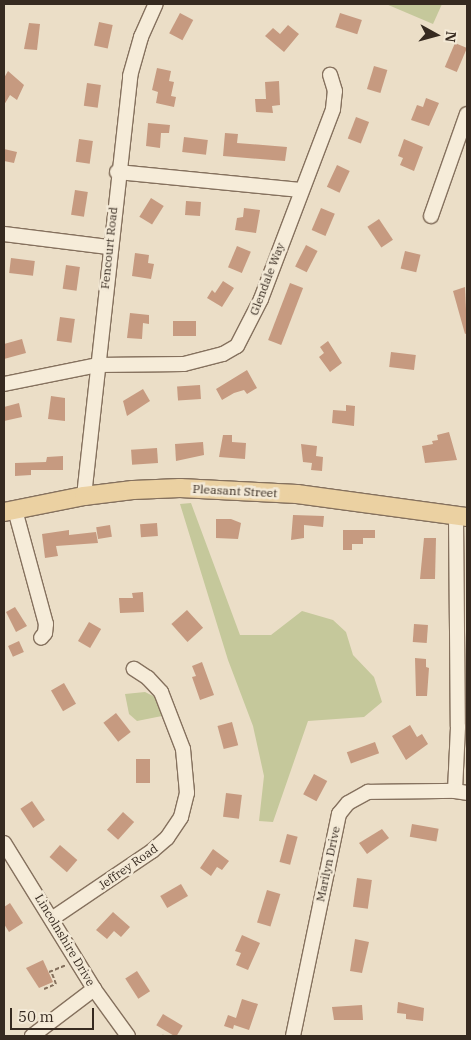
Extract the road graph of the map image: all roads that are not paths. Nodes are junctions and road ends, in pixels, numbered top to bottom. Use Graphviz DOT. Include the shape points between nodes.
graph roads {
  1 [pos="156,4"];
  2 [pos="330,76"];
  3 [pos="467,114"];
  4 [pos="117,172"];
  5 [pos="301,190"];
  6 [pos="431,216"];
  7 [pos="4,234"];
  8 [pos="109,247"];
  9 [pos="97,365"];
  10 [pos="4,384"];
  11 [pos="84,496"];
  12 [pos="9,511"];
  13 [pos="462,516"];
  14 [pos="41,638"];
  15 [pos="463,665"];
  16 [pos="134,669"];
  17 [pos="461,792"];
  18 [pos="4,843"];
  19 [pos="53,918"];
  20 [pos="94,990"];
  21 [pos="32,1036"];
  22 [pos="128,1036"];
  23 [pos="293,1036"];
  1 -- 4 [label="street, Fencourt Road" via="140,37 130,76"];
  2 -- 5 [label="street, Glendale Way" via="335,91 333,109"];
  3 -- 6 [label="street"];
  4 -- 5 [label="street"];
  4 -- 8 [label="street, Fencourt Road"];
  5 -- 9 [label="street, Glendale Way" via="261,299 237,346 205,360 184,364"];
  7 -- 8 [label="street"];
  8 -- 9 [label="street, Fencourt Road"];
  9 -- 10 [label="street, Glendale Way"];
  9 -- 11 [label="street, Fencourt Road"];
  11 -- 12 [label="main road, Pleasant Street"];
  11 -- 13 [label="main road, Pleasant Street" via="133,490 234,489"];
  12 -- 14 [label="street" via="46,624"];
  13 -- 15 [label="street"];
  15 -- 17 [label="street"];
  16 -- 19 [label="street, Jeffrey Road" via="148,678 160,692 184,749 188,793 181,817 167,838 152,851"];
  17 -- 23 [label="street, Marilyn Drive" via="368,792 348,803 340,814"];
  18 -- 19 [label="street, Lincolnshire Drive"];
  19 -- 20 [label="street, Lincolnshire Drive"];
  20 -- 21 [label="street"];
  20 -- 22 [label="street, Lincolnshire Drive"];
}
